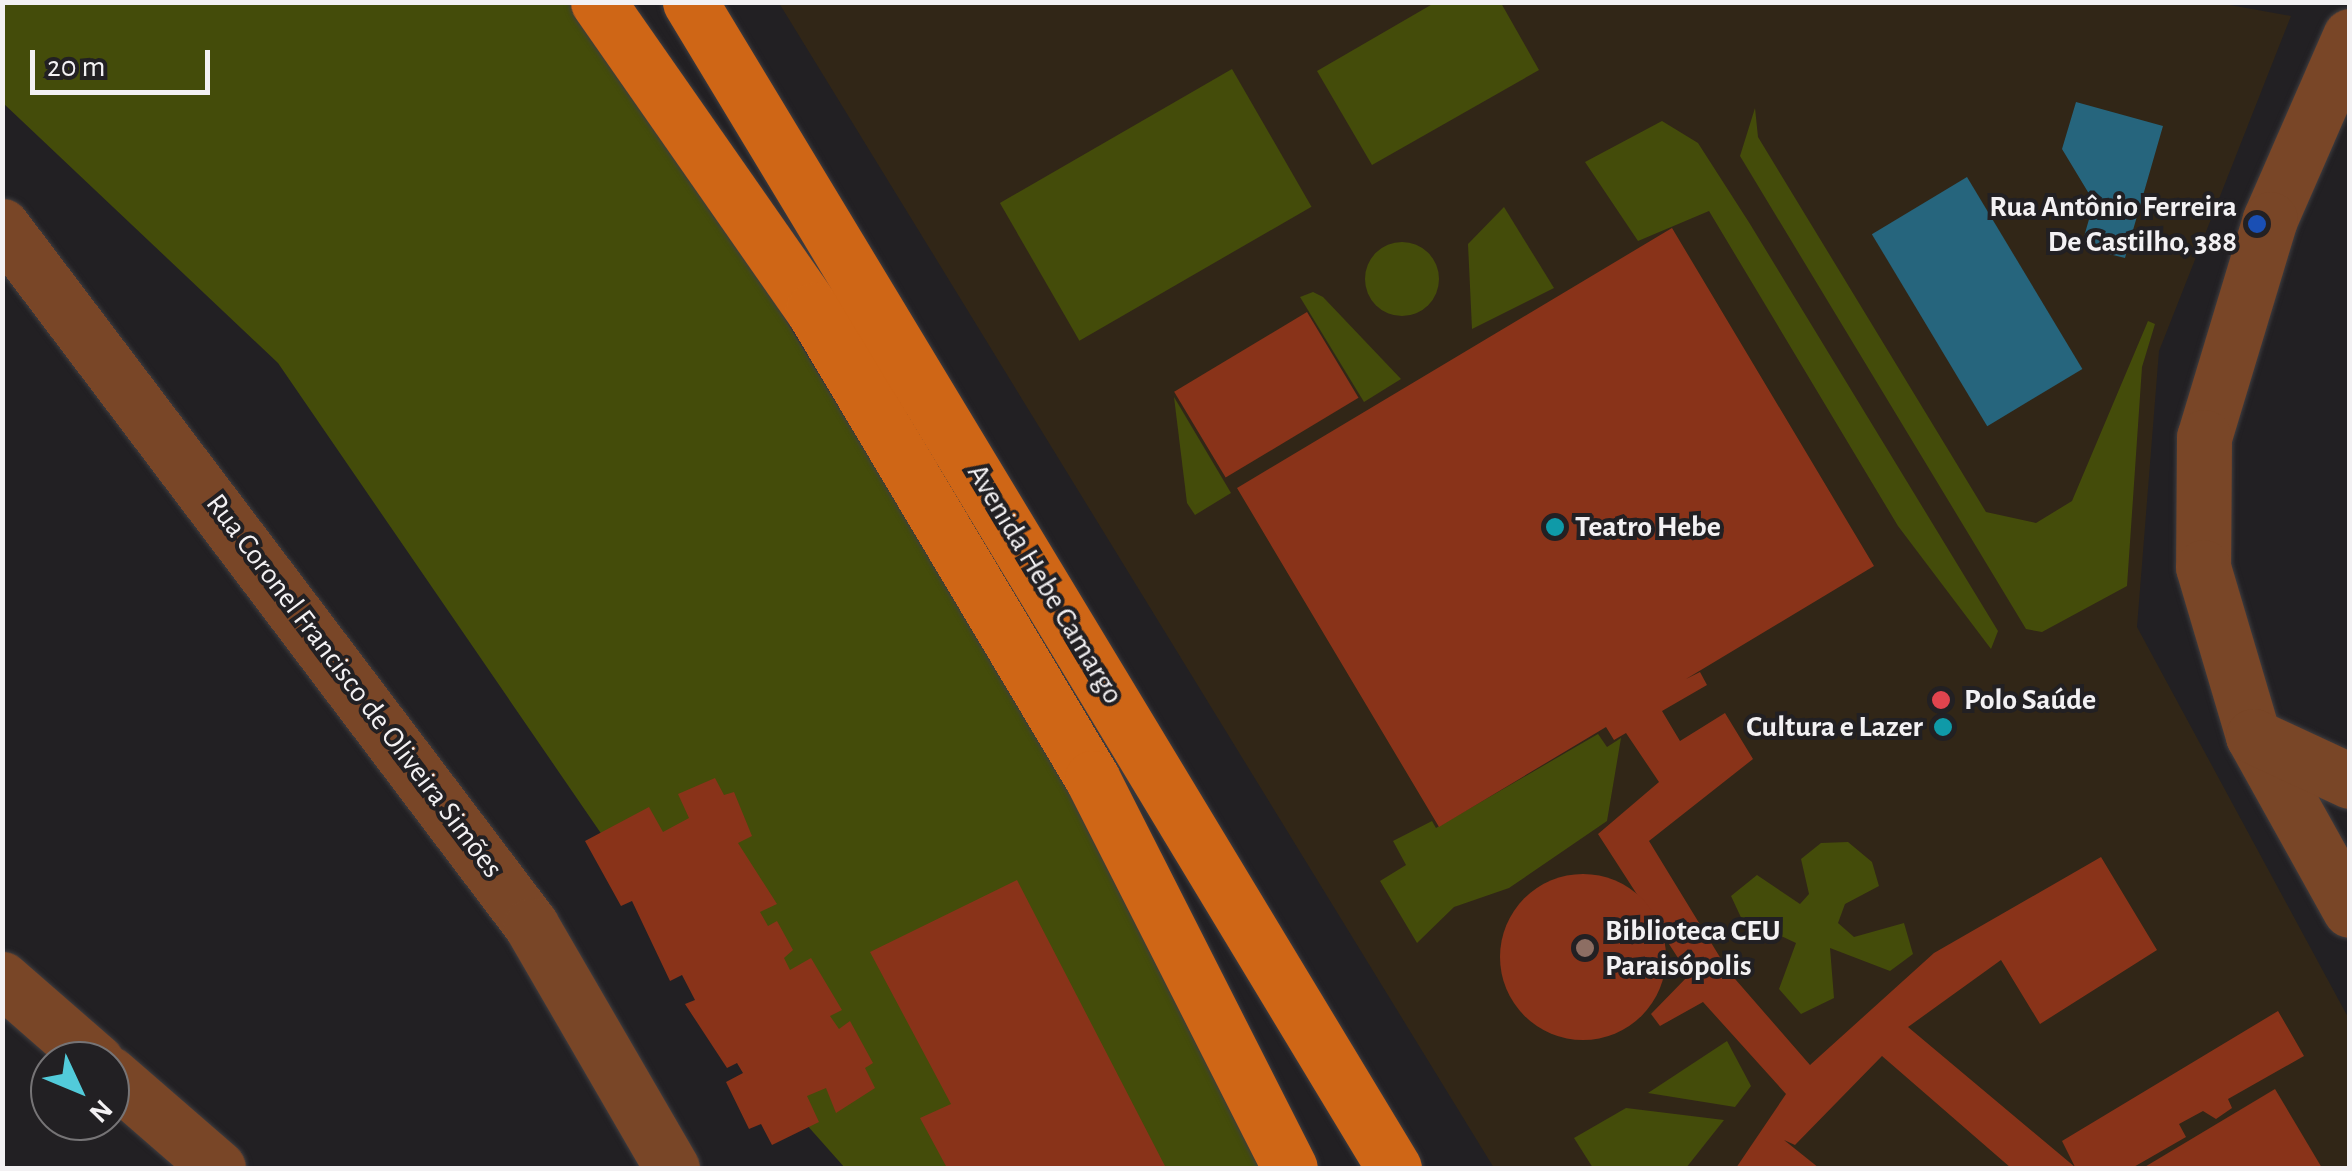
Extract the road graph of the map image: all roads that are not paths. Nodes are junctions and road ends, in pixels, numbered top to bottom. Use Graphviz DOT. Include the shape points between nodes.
graph roads {
  1 [pos="598,2"];
  2 [pos="690,2"];
  3 [pos="2350,36"];
  4 [pos="2,226"];
  5 [pos="2254,736"];
  6 [pos="2350,782"];
  7 [pos="2350,910"];
  8 [pos="2,979"];
  9 [pos="73,1041"];
  10 [pos="130,1091"];
  11 [pos="218,1168"];
  12 [pos="672,1168"];
  13 [pos="1290,1168"];
  14 [pos="1394,1168"];
  1 -- 13 [label="main road, Avenida Hebe Camargo" via="813,310 1072,745"];
  2 -- 14 [label="main road, Avenida Hebe Camargo"];
  3 -- 5 [label="street" via="2270,219 2204,437 2203,566"];
  4 -- 12 [label="street, Rua Coronel Francisco de Oliveira Simões" via="531,925"];
  5 -- 6 [label="street"];
  5 -- 7 [label="street"];
  8 -- 9 [label="street"];
  10 -- 11 [label="street"];
}
